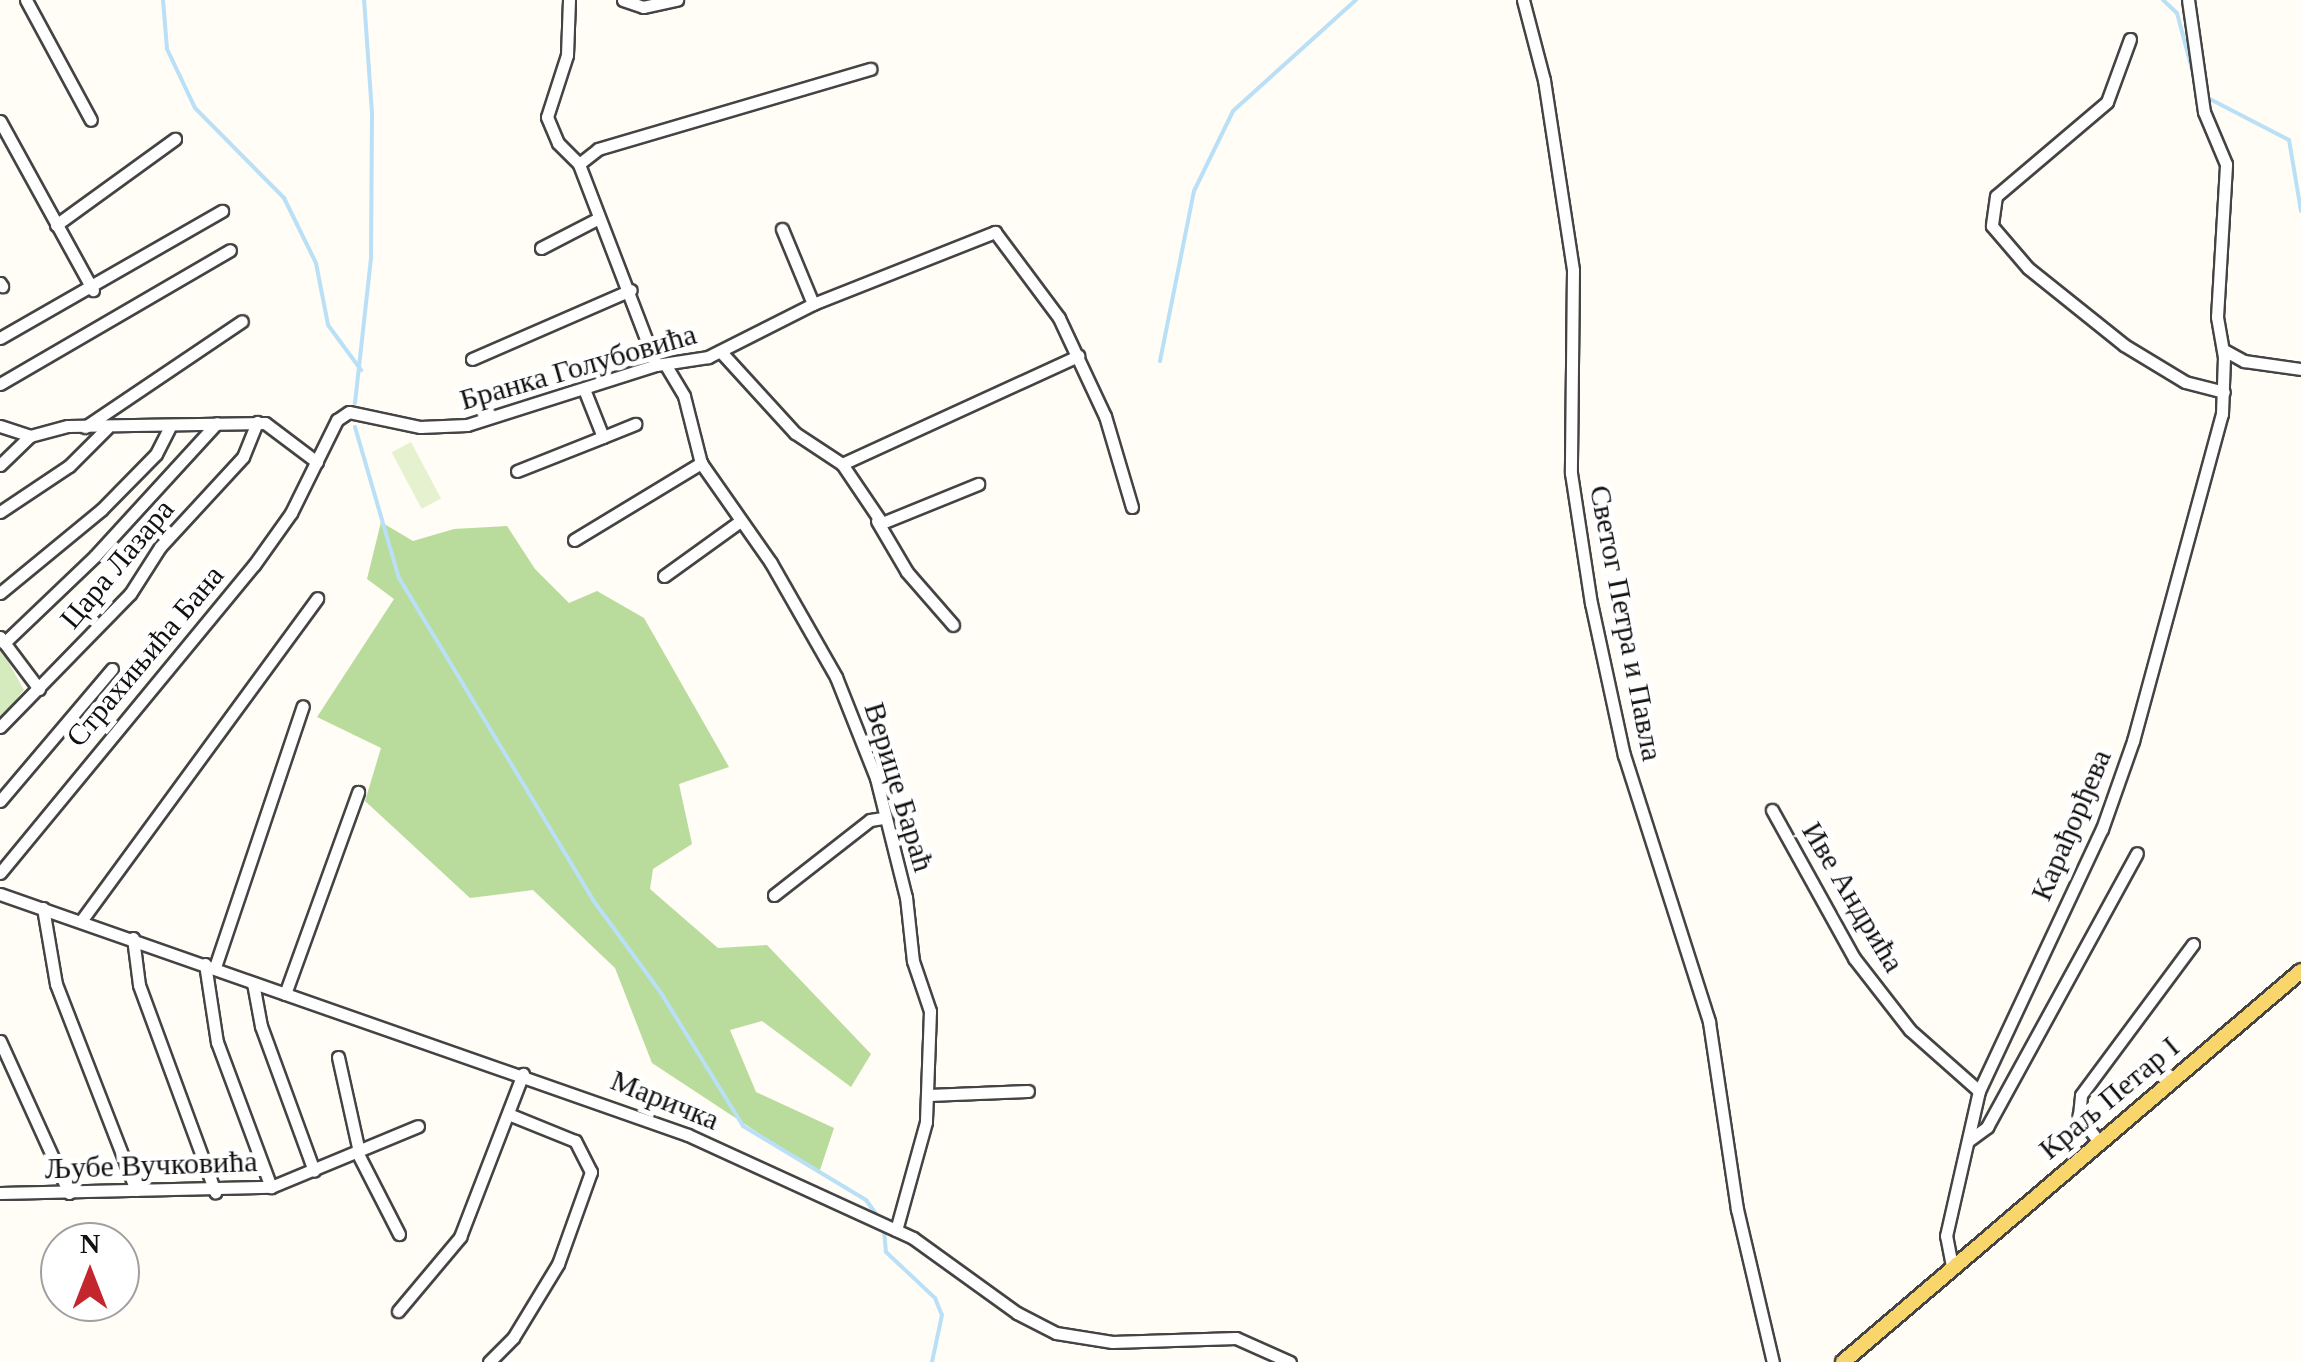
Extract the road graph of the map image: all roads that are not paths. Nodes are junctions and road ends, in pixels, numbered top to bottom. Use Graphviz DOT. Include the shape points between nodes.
graph roads {
  1 [pos="26,0"];
  2 [pos="569,0"];
  3 [pos="623,0"];
  4 [pos="677,0"];
  5 [pos="1523,0"];
  6 [pos="2188,0"];
  7 [pos="2130,39"];
  8 [pos="870,69"];
  9 [pos="90,120"];
  10 [pos="0,122"];
  11 [pos="175,139"];
  12 [pos="579,164"];
  13 [pos="222,212"];
  14 [pos="599,218"];
  15 [pos="56,225"];
  16 [pos="782,229"];
  17 [pos="541,248"];
  18 [pos="230,250"];
  19 [pos="93,290"];
  20 [pos="631,290"];
  21 [pos="813,304"];
  22 [pos="242,321"];
  23 [pos="0,338"];
  24 [pos="2224,350"];
  25 [pos="721,352"];
  26 [pos="1078,356"];
  27 [pos="472,359"];
  28 [pos="2244,362"];
  29 [pos="661,364"];
  30 [pos="2225,369"];
  31 [pos="2301,370"];
  32 [pos="0,384"];
  33 [pos="584,389"];
  34 [pos="2224,392"];
  35 [pos="257,422"];
  36 [pos="216,423"];
  37 [pos="635,424"];
  38 [pos="0,426"];
  39 [pos="84,426"];
  40 [pos="170,426"];
  41 [pos="107,428"];
  42 [pos="30,436"];
  43 [pos="603,436"];
  44 [pos="318,462"];
  45 [pos="701,463"];
  46 [pos="842,464"];
  47 [pos="0,465"];
  48 [pos="516,470"];
  49 [pos="978,484"];
  50 [pos="1132,507"];
  51 [pos="0,512"];
  52 [pos="877,521"];
  53 [pos="739,522"];
  54 [pos="574,540"];
  55 [pos="664,576"];
  56 [pos="0,593"];
  57 [pos="316,598"];
  58 [pos="953,625"];
  59 [pos="2,640"];
  60 [pos="112,669"];
  61 [pos="38,690"];
  62 [pos="304,706"];
  63 [pos="0,727"];
  64 [pos="358,792"];
  65 [pos="0,802"];
  66 [pos="1772,810"];
  67 [pos="884,818"];
  68 [pos="2137,853"];
  69 [pos="0,873"];
  70 [pos="0,894"];
  71 [pos="774,895"];
  72 [pos="42,908"];
  73 [pos="81,921"];
  74 [pos="133,938"];
  75 [pos="2193,944"];
  76 [pos="210,966"];
  77 [pos="2301,971"];
  78 [pos="253,982"];
  79 [pos="285,994"];
  80 [pos="0,1041"];
  81 [pos="338,1056"];
  82 [pos="523,1074"];
  83 [pos="1028,1091"];
  84 [pos="1979,1091"];
  85 [pos="928,1094"];
  86 [pos="511,1115"];
  87 [pos="418,1126"];
  88 [pos="1968,1142"];
  89 [pos="2100,1142"];
  90 [pos="358,1151"];
  91 [pos="314,1171"];
  92 [pos="272,1187"];
  93 [pos="136,1190"];
  94 [pos="0,1192"];
  95 [pos="216,1192"];
  96 [pos="69,1193"];
  97 [pos="893,1228"];
  98 [pos="399,1234"];
  99 [pos="1952,1266"];
  100 [pos="398,1311"];
  101 [pos="488,1362"];
  102 [pos="1290,1362"];
  103 [pos="1772,1362"];
  104 [pos="1846,1362"];
  1 -- 9 [label="street"];
  2 -- 12 [label="street, Верице Бараћ" via="569,46 547,117 558,144"];
  3 -- 4 [label="street" via="637,7"];
  5 -- 103 [label="street, Светог Петра и Павла" via="1544,80 1574,270 1571,473 1591,604 1624,755 1709,1022 1737,1209"];
  6 -- 24 [label="street, Карађорђева" via="2204,112 2226,164 2218,317"];
  7 -- 34 [label="street" via="2107,102 1996,196 1992,226 2028,268 2139,356 2185,382"];
  8 -- 12 [label="street" via="598,150"];
  10 -- 15 [label="street"];
  11 -- 15 [label="street"];
  12 -- 14 [label="street, Верице Бараћ" via="577,174"];
  13 -- 19 [label="street"];
  14 -- 17 [label="street"];
  14 -- 20 [label="street, Верице Бараћ"];
  15 -- 19 [label="street"];
  16 -- 21 [label="street"];
  18 -- 32 [label="street"];
  19 -- 23 [label="street"];
  20 -- 27 [label="street"];
  20 -- 29 [label="street, Верице Бараћ"];
  21 -- 25 [label="street, Бранка Голубовића"];
  21 -- 26 [label="street, Бранка Голубовића" via="992,232 1059,318"];
  22 -- 39 [label="street"];
  24 -- 28 [label="street"];
  24 -- 30 [label="street, Карађорђева"];
  25 -- 29 [label="street, Бранка Голубовића"];
  25 -- 46 [label="street" via="795,434"];
  26 -- 46 [label="street"];
  26 -- 50 [label="street" via="1108,425"];
  28 -- 30 [label="street"];
  28 -- 31 [label="street"];
  29 -- 33 [label="street, Бранка Голубовића"];
  29 -- 45 [label="street, Верице Бараћ" via="684,396"];
  30 -- 34 [label="street, Карађорђева"];
  33 -- 43 [label="street"];
  33 -- 44 [label="street, Бранка Голубовића" via="452,428 349,412 337,420"];
  34 -- 84 [label="street, Карађорђева" via="2133,741 2102,829"];
  35 -- 36 [label="street"];
  35 -- 44 [label="street" via="272,425"];
  35 -- 61 [label="street, Цара Лазара" via="244,458 160,548 109,618"];
  36 -- 40 [label="street"];
  36 -- 59 [label="street" via="96,556"];
  37 -- 43 [label="street"];
  38 -- 42 [label="street"];
  39 -- 41 [label="street"];
  39 -- 42 [label="street"];
  40 -- 41 [label="street"];
  40 -- 56 [label="street" via="156,454 100,510"];
  41 -- 51 [label="street" via="53,478"];
  42 -- 47 [label="street"];
  43 -- 48 [label="street"];
  44 -- 69 [label="street, Страхињића Бана" via="254,565"];
  45 -- 53 [label="street, Верице Бараћ"];
  45 -- 54 [label="street"];
  46 -- 52 [label="street"];
  49 -- 52 [label="street" via="892,521"];
  52 -- 58 [label="street" via="907,572"];
  53 -- 55 [label="street"];
  53 -- 67 [label="street, Верице Бараћ" via="843,690 868,750"];
  57 -- 73 [label="street"];
  59 -- 61 [label="street"];
  60 -- 65 [label="street"];
  61 -- 63 [label="street, Цара Лазара"];
  62 -- 76 [label="street"];
  64 -- 79 [label="street"];
  66 -- 84 [label="street, Иве Андрића" via="1854,958 1910,1030"];
  67 -- 71 [label="street" via="870,820"];
  67 -- 85 [label="street, Верице Бараћ" via="930,1011"];
  68 -- 88 [label="street" via="1987,1127"];
  70 -- 72 [label="street, Маричка"];
  72 -- 73 [label="street, Маричка"];
  72 -- 93 [label="street" via="56,984"];
  73 -- 74 [label="street, Маричка"];
  74 -- 76 [label="street, Маричка"];
  74 -- 95 [label="street" via="139,985"];
  75 -- 89 [label="street" via="2081,1095 2079,1115"];
  76 -- 78 [label="street, Маричка"];
  76 -- 92 [label="street" via="217,1042"];
  77 -- 89 [label="main road, Краљ Петар I"];
  78 -- 79 [label="street, Маричка"];
  78 -- 91 [label="street" via="260,1026"];
  79 -- 82 [label="street, Маричка"];
  80 -- 96 [label="street"];
  81 -- 90 [label="street"];
  82 -- 86 [label="street"];
  82 -- 97 [label="street, Маричка" via="688,1135"];
  83 -- 85 [label="street"];
  84 -- 88 [label="street, Карађорђева"];
  85 -- 97 [label="street, Верице Бараћ" via="922,1144"];
  86 -- 100 [label="street" via="460,1237"];
  86 -- 101 [label="street" via="575,1141 591,1172 549,1281"];
  87 -- 90 [label="street, Љубе Вучковића"];
  88 -- 99 [label="street, Карађорђева" via="1945,1248"];
  89 -- 99 [label="main road, Краљ Петар I"];
  90 -- 91 [label="street, Љубе Вучковића"];
  90 -- 98 [label="street"];
  91 -- 92 [label="street, Љубе Вучковића"];
  92 -- 95 [label="street, Љубе Вучковића"];
  93 -- 95 [label="street, Љубе Вучковића"];
  93 -- 96 [label="street, Љубе Вучковића"];
  94 -- 96 [label="street, Љубе Вучковића"];
  97 -- 102 [label="street, Маричка" via="1056,1333 1112,1342 1236,1338"];
  99 -- 104 [label="main road, Краљ Петар I"];
}
